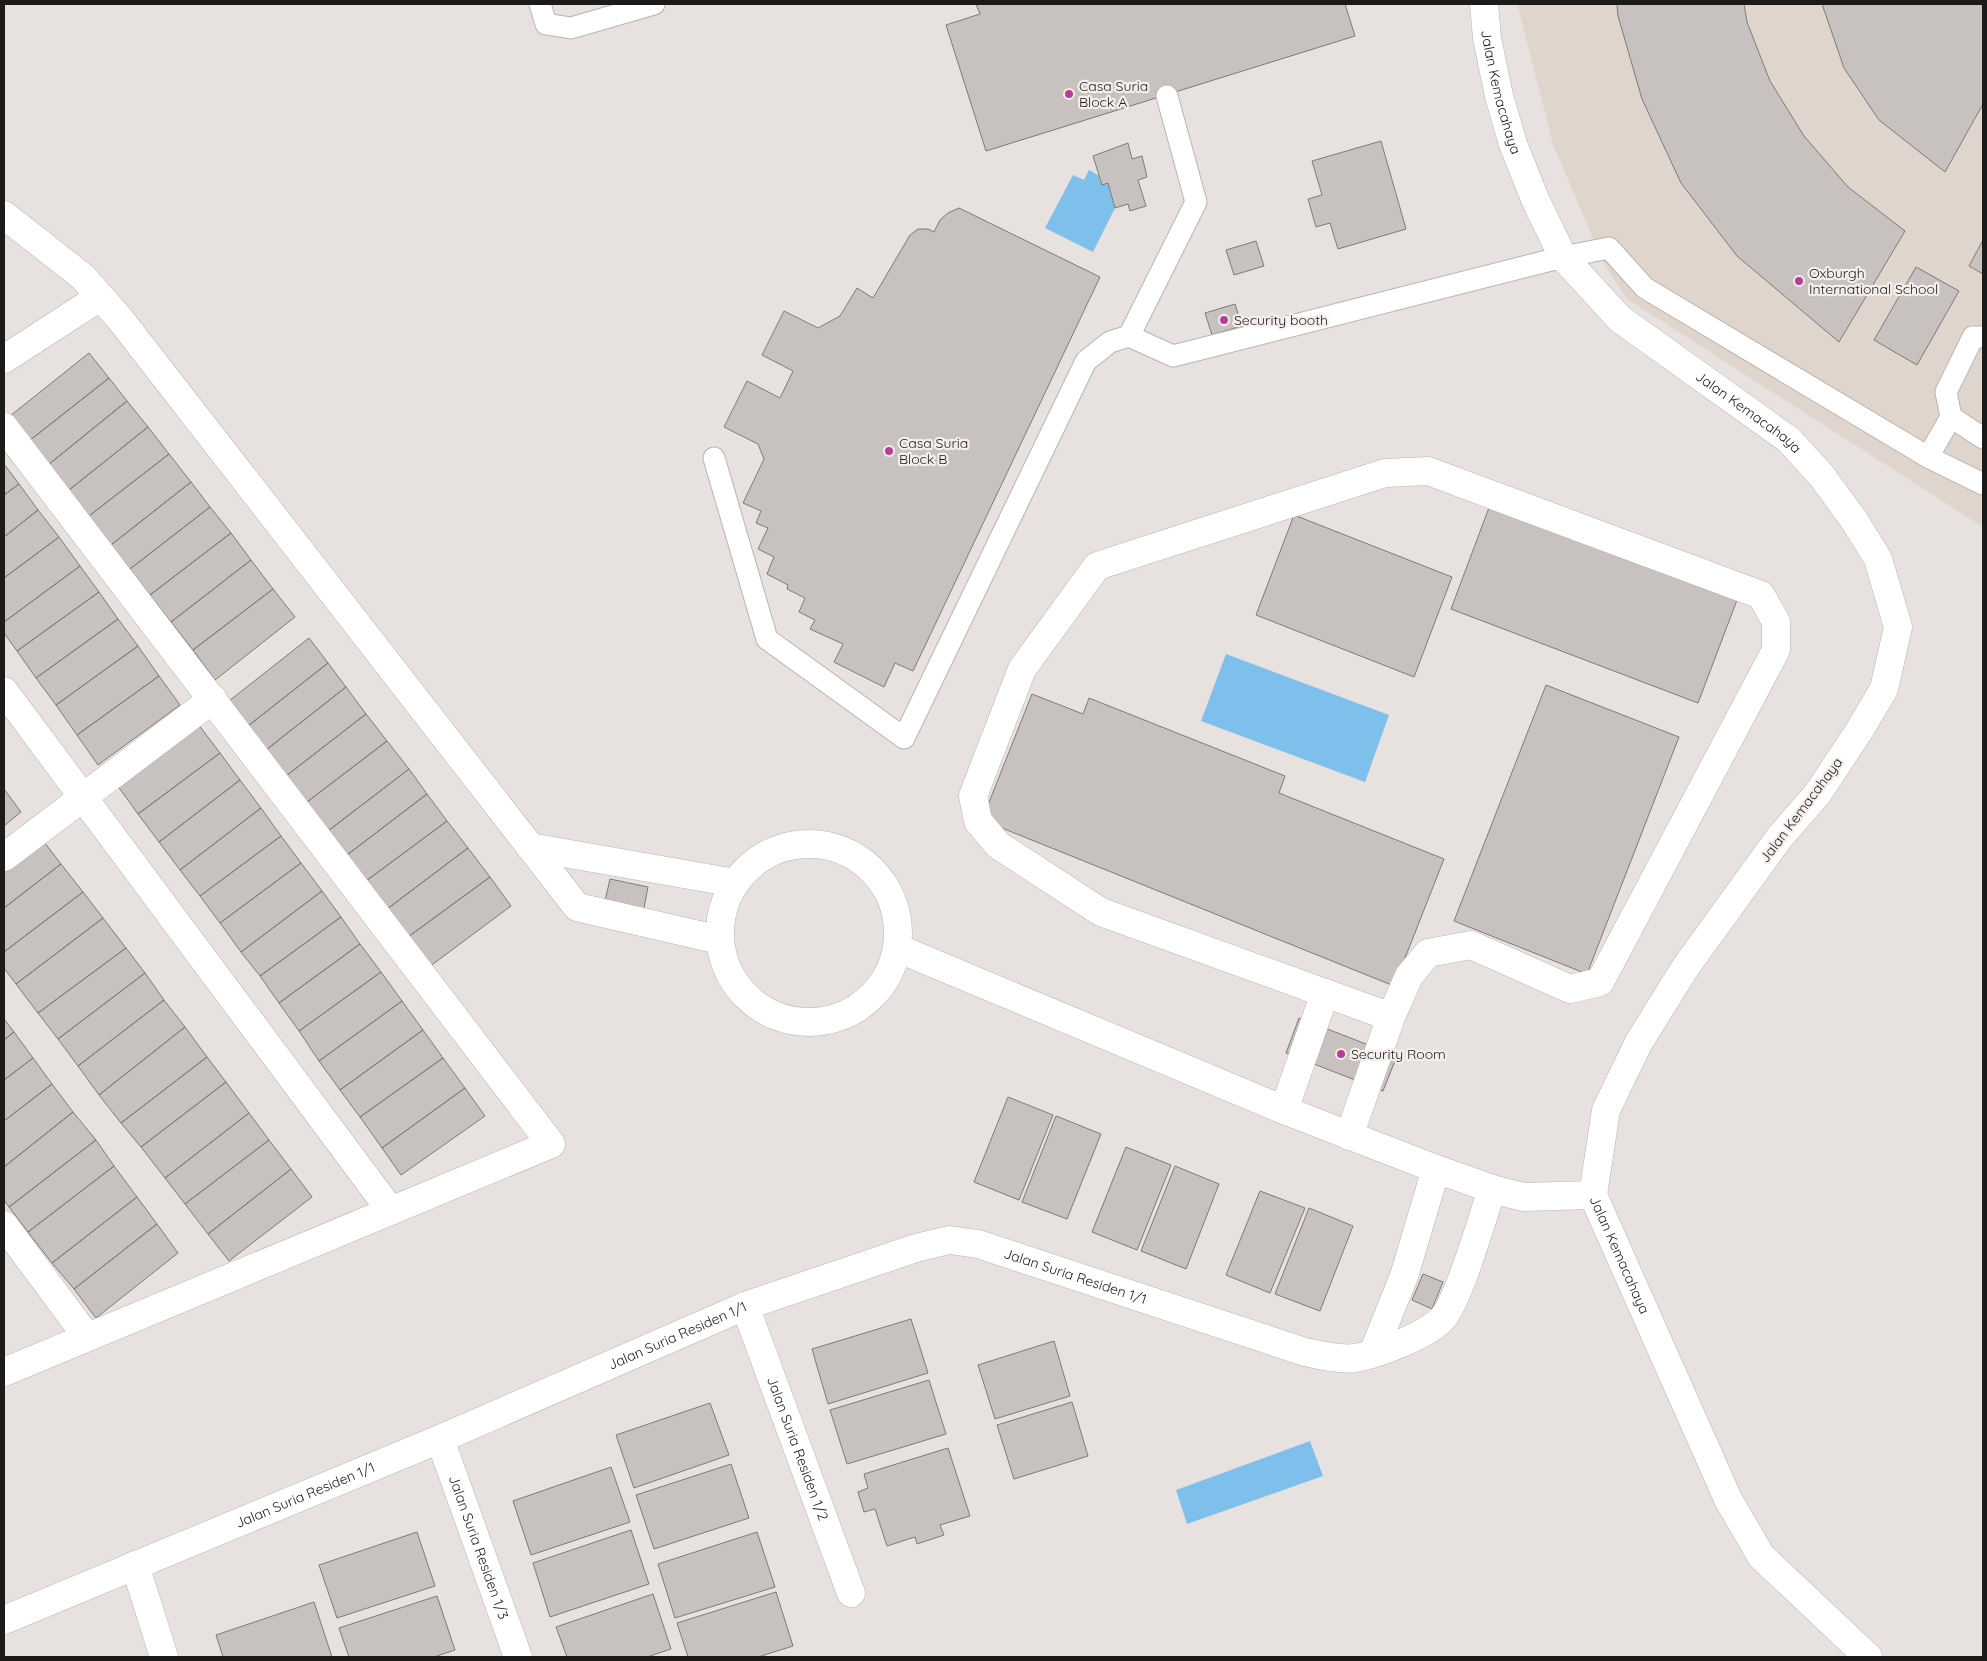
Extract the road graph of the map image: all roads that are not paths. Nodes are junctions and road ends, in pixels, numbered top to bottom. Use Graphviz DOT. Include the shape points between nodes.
graph roads {
  1 [pos="540,4"];
  2 [pos="654,4"];
  3 [pos="1484,4"];
  4 [pos="1167,96"];
  5 [pos="4,215"];
  6 [pos="1563,257"];
  7 [pos="100,296"];
  8 [pos="1129,336"];
  9 [pos="1983,337"];
  10 [pos="4,358"];
  11 [pos="1951,417"];
  12 [pos="4,427"];
  13 [pos="1983,438"];
  14 [pos="1928,457"];
  15 [pos="714,458"];
  16 [pos="1983,484"];
  17 [pos="4,691"];
  18 [pos="213,699"];
  19 [pos="84,798"];
  20 [pos="530,848"];
  21 [pos="4,857"];
  22 [pos="735,883"];
  23 [pos="720,940"];
  24 [pos="897,948"];
  25 [pos="1325,993"];
  26 [pos="1392,1017"];
  27 [pos="1284,1110"];
  28 [pos="1349,1136"];
  29 [pos="1436,1169"];
  30 [pos="1492,1189"];
  31 [pos="1593,1194"];
  32 [pos="391,1211"];
  33 [pos="4,1225"];
  34 [pos="745,1306"];
  35 [pos="87,1337"];
  36 [pos="1373,1353"];
  37 [pos="4,1372"];
  38 [pos="440,1438"];
  39 [pos="135,1565"];
  40 [pos="851,1593"];
  41 [pos="4,1620"];
  42 [pos="164,1657"];
  43 [pos="518,1657"];
  44 [pos="1868,1657"];
  1 -- 2 [label="lane" via="546,24 571,28"];
  3 -- 6 [label="street, Jalan Kemacahaya" via="1499,96 1513,144"];
  4 -- 8 [label="lane" via="1196,202"];
  5 -- 7 [label="street" via="83,277"];
  6 -- 8 [label="lane" via="1173,356"];
  6 -- 14 [label="lane" via="1610,248 1645,288"];
  6 -- 31 [label="street, Jalan Kemacahaya" via="1620,319 1789,440 1821,475 1878,559 1898,627 1884,689 1859,731 1818,793 1779,838 1685,968 1639,1042 1606,1110"];
  7 -- 10 [label="street"];
  7 -- 20 [label="street"];
  8 -- 15 [label="lane" via="1110,342 1086,361 904,738 768,639"];
  9 -- 11 [label="lane" via="1973,337 1946,392"];
  11 -- 13 [label="lane"];
  11 -- 14 [label="lane"];
  12 -- 18 [label="street"];
  14 -- 16 [label="lane"];
  17 -- 19 [label="street"];
  18 -- 19 [label="street"];
  18 -- 32 [label="street" via="551,1144"];
  19 -- 21 [label="street"];
  19 -- 32 [label="street"];
  20 -- 22 [label="street"];
  20 -- 23 [label="street" via="577,906"];
  22 -- 23 [label="street" via="722,911"];
  22 -- 24 [label="street" via="756,861 782,848 813,844 842,850 867,866 887,890 897,918"];
  23 -- 24 [label="street" via="726,968 742,992 764,1011 791,1021 819,1022 847,1015 870,999 888,976"];
  24 -- 27 [label="street"];
  25 -- 26 [label="street"];
  25 -- 26 [label="street" via="1101,912 998,846 978,821 973,796 1022,669 1096,566 1385,473 1428,470 1761,595 1776,622 1776,650 1600,982 1570,989 1471,944 1428,953 1409,976"];
  25 -- 27 [label="street"];
  26 -- 28 [label="street"];
  27 -- 28 [label="street"];
  28 -- 29 [label="street"];
  29 -- 30 [label="street"];
  29 -- 36 [label="street" via="1404,1276"];
  30 -- 31 [label="street" via="1522,1196"];
  30 -- 36 [label="street, Jalan Suria Residen 1/1" via="1455,1299 1442,1320 1416,1336"];
  31 -- 44 [label="street, Jalan Kemacahaya" via="1728,1499 1761,1556"];
  32 -- 35 [label="street"];
  33 -- 35 [label="street"];
  34 -- 36 [label="street, Jalan Suria Residen 1/1" via="916,1248 950,1240 978,1244 1305,1352 1353,1358"];
  34 -- 38 [label="street, Jalan Suria Residen 1/1"];
  34 -- 40 [label="street, Jalan Suria Residen 1/2"];
  35 -- 37 [label="street"];
  38 -- 39 [label="street, Jalan Suria Residen 1/1"];
  38 -- 43 [label="street, Jalan Suria Residen 1/3"];
  39 -- 41 [label="street, Jalan Suria Residen 1/1"];
  39 -- 42 [label="street"];
}
